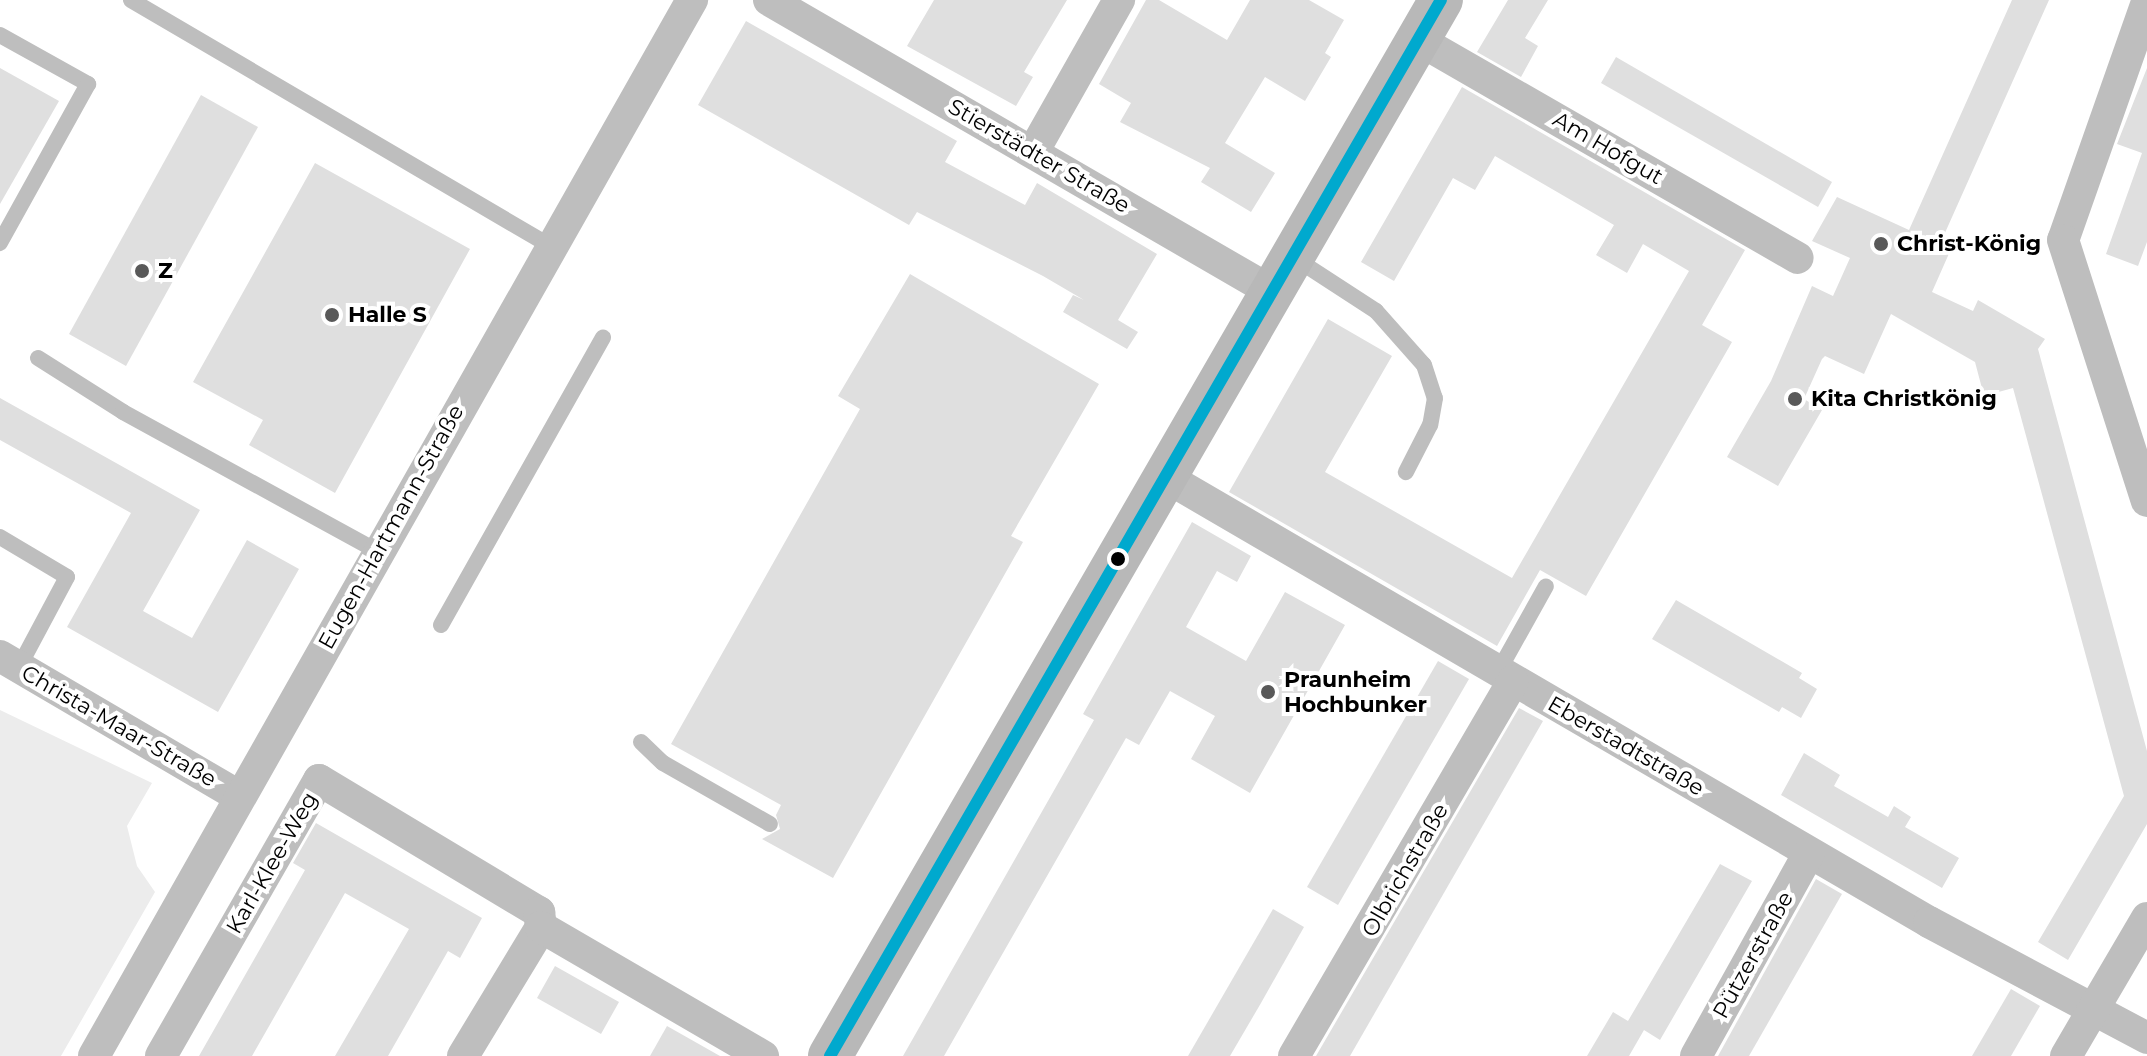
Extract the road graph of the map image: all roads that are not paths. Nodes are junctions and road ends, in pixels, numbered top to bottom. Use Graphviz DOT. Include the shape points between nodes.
graph roads {
  1 [pos="131,0"];
  2 [pos="692,0"];
  3 [pos="769,0"];
  4 [pos="1119,0"];
  5 [pos="1441,0"];
  6 [pos="2147,2"];
  7 [pos="814,11"];
  8 [pos="0,35"];
  9 [pos="1417,39"];
  10 [pos="1033,152"];
  11 [pos="0,243"];
  12 [pos="551,246"];
  13 [pos="1798,258"];
  14 [pos="1281,273"];
  15 [pos="603,338"];
  16 [pos="38,358"];
  17 [pos="1406,472"];
  18 [pos="1164,476"];
  19 [pos="2147,501"];
  20 [pos="0,537"];
  21 [pos="377,551"];
  22 [pos="1546,586"];
  23 [pos="441,625"];
  24 [pos="9,661"];
  25 [pos="1506,676"];
  26 [pos="641,742"];
  27 [pos="239,796"];
  28 [pos="770,824"];
  29 [pos="1809,853"];
  30 [pos="2147,918"];
  31 [pos="541,927"];
  32 [pos="2090,1011"];
  33 [pos="2147,1038"];
  34 [pos="94,1056"];
  35 [pos="161,1056"];
  36 [pos="463,1056"];
  37 [pos="763,1056"];
  38 [pos="830,1056"];
  39 [pos="1294,1056"];
  40 [pos="1696,1056"];
  41 [pos="2066,1056"];
  1 -- 12 [label="lane"];
  2 -- 12 [label="street, Eugen-Hartmann-Straße"];
  3 -- 7 [label="street, Stierstädter Straße"];
  4 -- 10 [label="street"];
  5 -- 9 [label="main road"];
  6 -- 19 [label="street" via="2063,240"];
  7 -- 10 [label="street, Stierstädter Straße"];
  8 -- 11 [label="lane" via="88,84"];
  9 -- 13 [label="street, Am Hofgut"];
  9 -- 14 [label="main road"];
  10 -- 14 [label="street, Stierstädter Straße"];
  12 -- 21 [label="street, Eugen-Hartmann-Straße"];
  14 -- 17 [label="lane" via="1376,311 1424,365 1435,398 1430,425"];
  14 -- 18 [label="main road"];
  15 -- 23 [label="lane"];
  16 -- 21 [label="lane" via="123,412"];
  18 -- 25 [label="street, Eberstadtstraße"];
  18 -- 38 [label="main road"];
  20 -- 24 [label="lane" via="67,577"];
  21 -- 27 [label="street, Eugen-Hartmann-Straße"];
  22 -- 25 [label="lane"];
  24 -- 27 [label="street, Christa-Maar-Straße"];
  25 -- 29 [label="street, Eberstadtstraße"];
  25 -- 39 [label="street, Olbrichstraße"];
  26 -- 28 [label="lane" via="663,763"];
  27 -- 34 [label="street, Eugen-Hartmann-Straße"];
  29 -- 32 [label="street, Eberstadtstraße"];
  29 -- 40 [label="street, Pützerstraße"];
  30 -- 32 [label="street"];
  31 -- 35 [label="street, Karl-Klee-Weg" via="539,912 319,780"];
  31 -- 36 [label="street"];
  31 -- 37 [label="street, Karl-Klee-Weg"];
  32 -- 33 [label="street, Eberstadtstraße"];
  32 -- 41 [label="street"];
}
